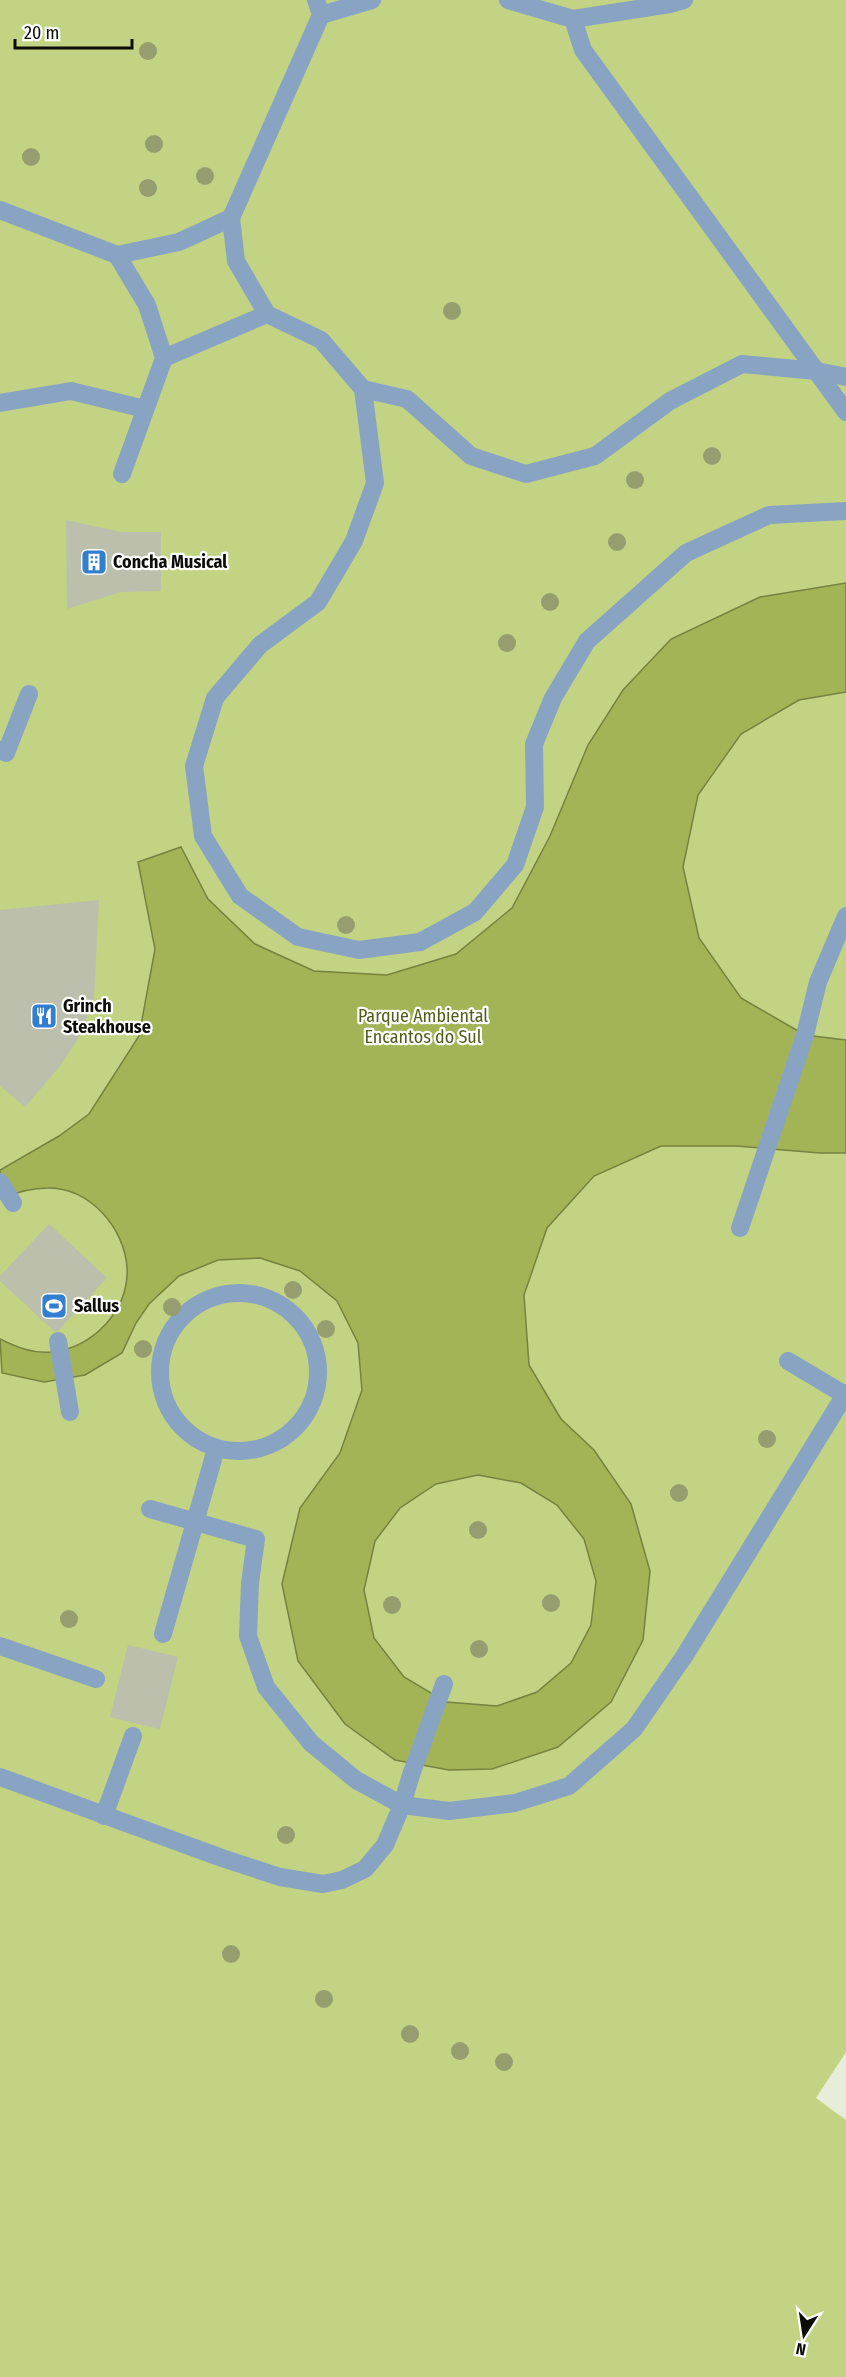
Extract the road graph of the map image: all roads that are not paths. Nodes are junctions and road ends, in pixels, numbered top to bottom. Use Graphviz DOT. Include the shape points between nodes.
graph roads {
  1 [pos="372,0"];
  2 [pos="507,0"];
  3 [pos="684,0"];
  4 [pos="319,8"];
  5 [pos="573,19"];
  6 [pos="0,210"];
  7 [pos="231,218"];
  8 [pos="117,255"];
  9 [pos="267,314"];
  10 [pos="164,358"];
  11 [pos="817,371"];
  12 [pos="846,376"];
  13 [pos="363,389"];
  14 [pos="0,403"];
  15 [pos="145,409"];
  16 [pos="846,412"];
  17 [pos="122,474"];
  18 [pos="846,511"];
  19 [pos="28,694"];
  20 [pos="0,750"];
  21 [pos="846,916"];
  22 [pos="740,1228"];
  23 [pos="58,1344"];
  24 [pos="788,1361"];
  25 [pos="845,1394"];
  26 [pos="70,1412"];
  27 [pos="216,1449"];
  28 [pos="150,1509"];
  29 [pos="195,1522"];
  30 [pos="163,1634"];
  31 [pos="0,1646"];
  32 [pos="96,1679"];
  33 [pos="444,1684"];
  34 [pos="134,1736"];
  35 [pos="0,1777"];
  36 [pos="402,1805"];
  37 [pos="104,1816"];
  1 -- 4 [label="street"];
  2 -- 5 [label="street"];
  3 -- 5 [label="street"];
  4 -- 7 [label="street"];
  5 -- 11 [label="street" via="583,50"];
  6 -- 8 [label="street"];
  7 -- 8 [label="street" via="179,242"];
  7 -- 9 [label="street" via="236,261"];
  8 -- 10 [label="street" via="147,305"];
  9 -- 10 [label="street"];
  9 -- 13 [label="street" via="321,340"];
  10 -- 15 [label="street"];
  11 -- 12 [label="street"];
  11 -- 13 [label="street" via="742,364 670,400 595,456 526,474 471,456 407,399"];
  11 -- 16 [label="street"];
  13 -- 18 [label="street" via="375,483 354,541 318,602 260,645 214,698 194,766 203,836 240,896 298,937 359,950 420,942 475,912 515,865 536,807 534,744 553,698 587,641 686,553 769,515"];
  14 -- 15 [label="street" via="71,391"];
  15 -- 17 [label="street"];
  19 -- 20 [label="street" via="6,753"];
  21 -- 22 [label="street" via="818,982 805,1035"];
  23 -- 26 [label="street"];
  24 -- 25 [label="street"];
  25 -- 36 [label="street" via="685,1655 634,1729 569,1786 515,1803 449,1811"];
  27 -- 27 [label="street" via="188,1434 168,1410 158,1380 162,1349 176,1321 201,1301 231,1293 262,1296 290,1310 309,1334 319,1364 316,1396 301,1423 277,1443 247,1452"];
  27 -- 29 [label="street"];
  28 -- 29 [label="street"];
  29 -- 30 [label="street"];
  29 -- 36 [label="street" via="256,1539 248,1636 266,1687 311,1743 356,1780"];
  31 -- 32 [label="street"];
  33 -- 36 [label="street"];
  34 -- 37 [label="street"];
  35 -- 37 [label="street"];
  36 -- 37 [label="street" via="385,1845 364,1869 323,1884 261,1870"];
}
